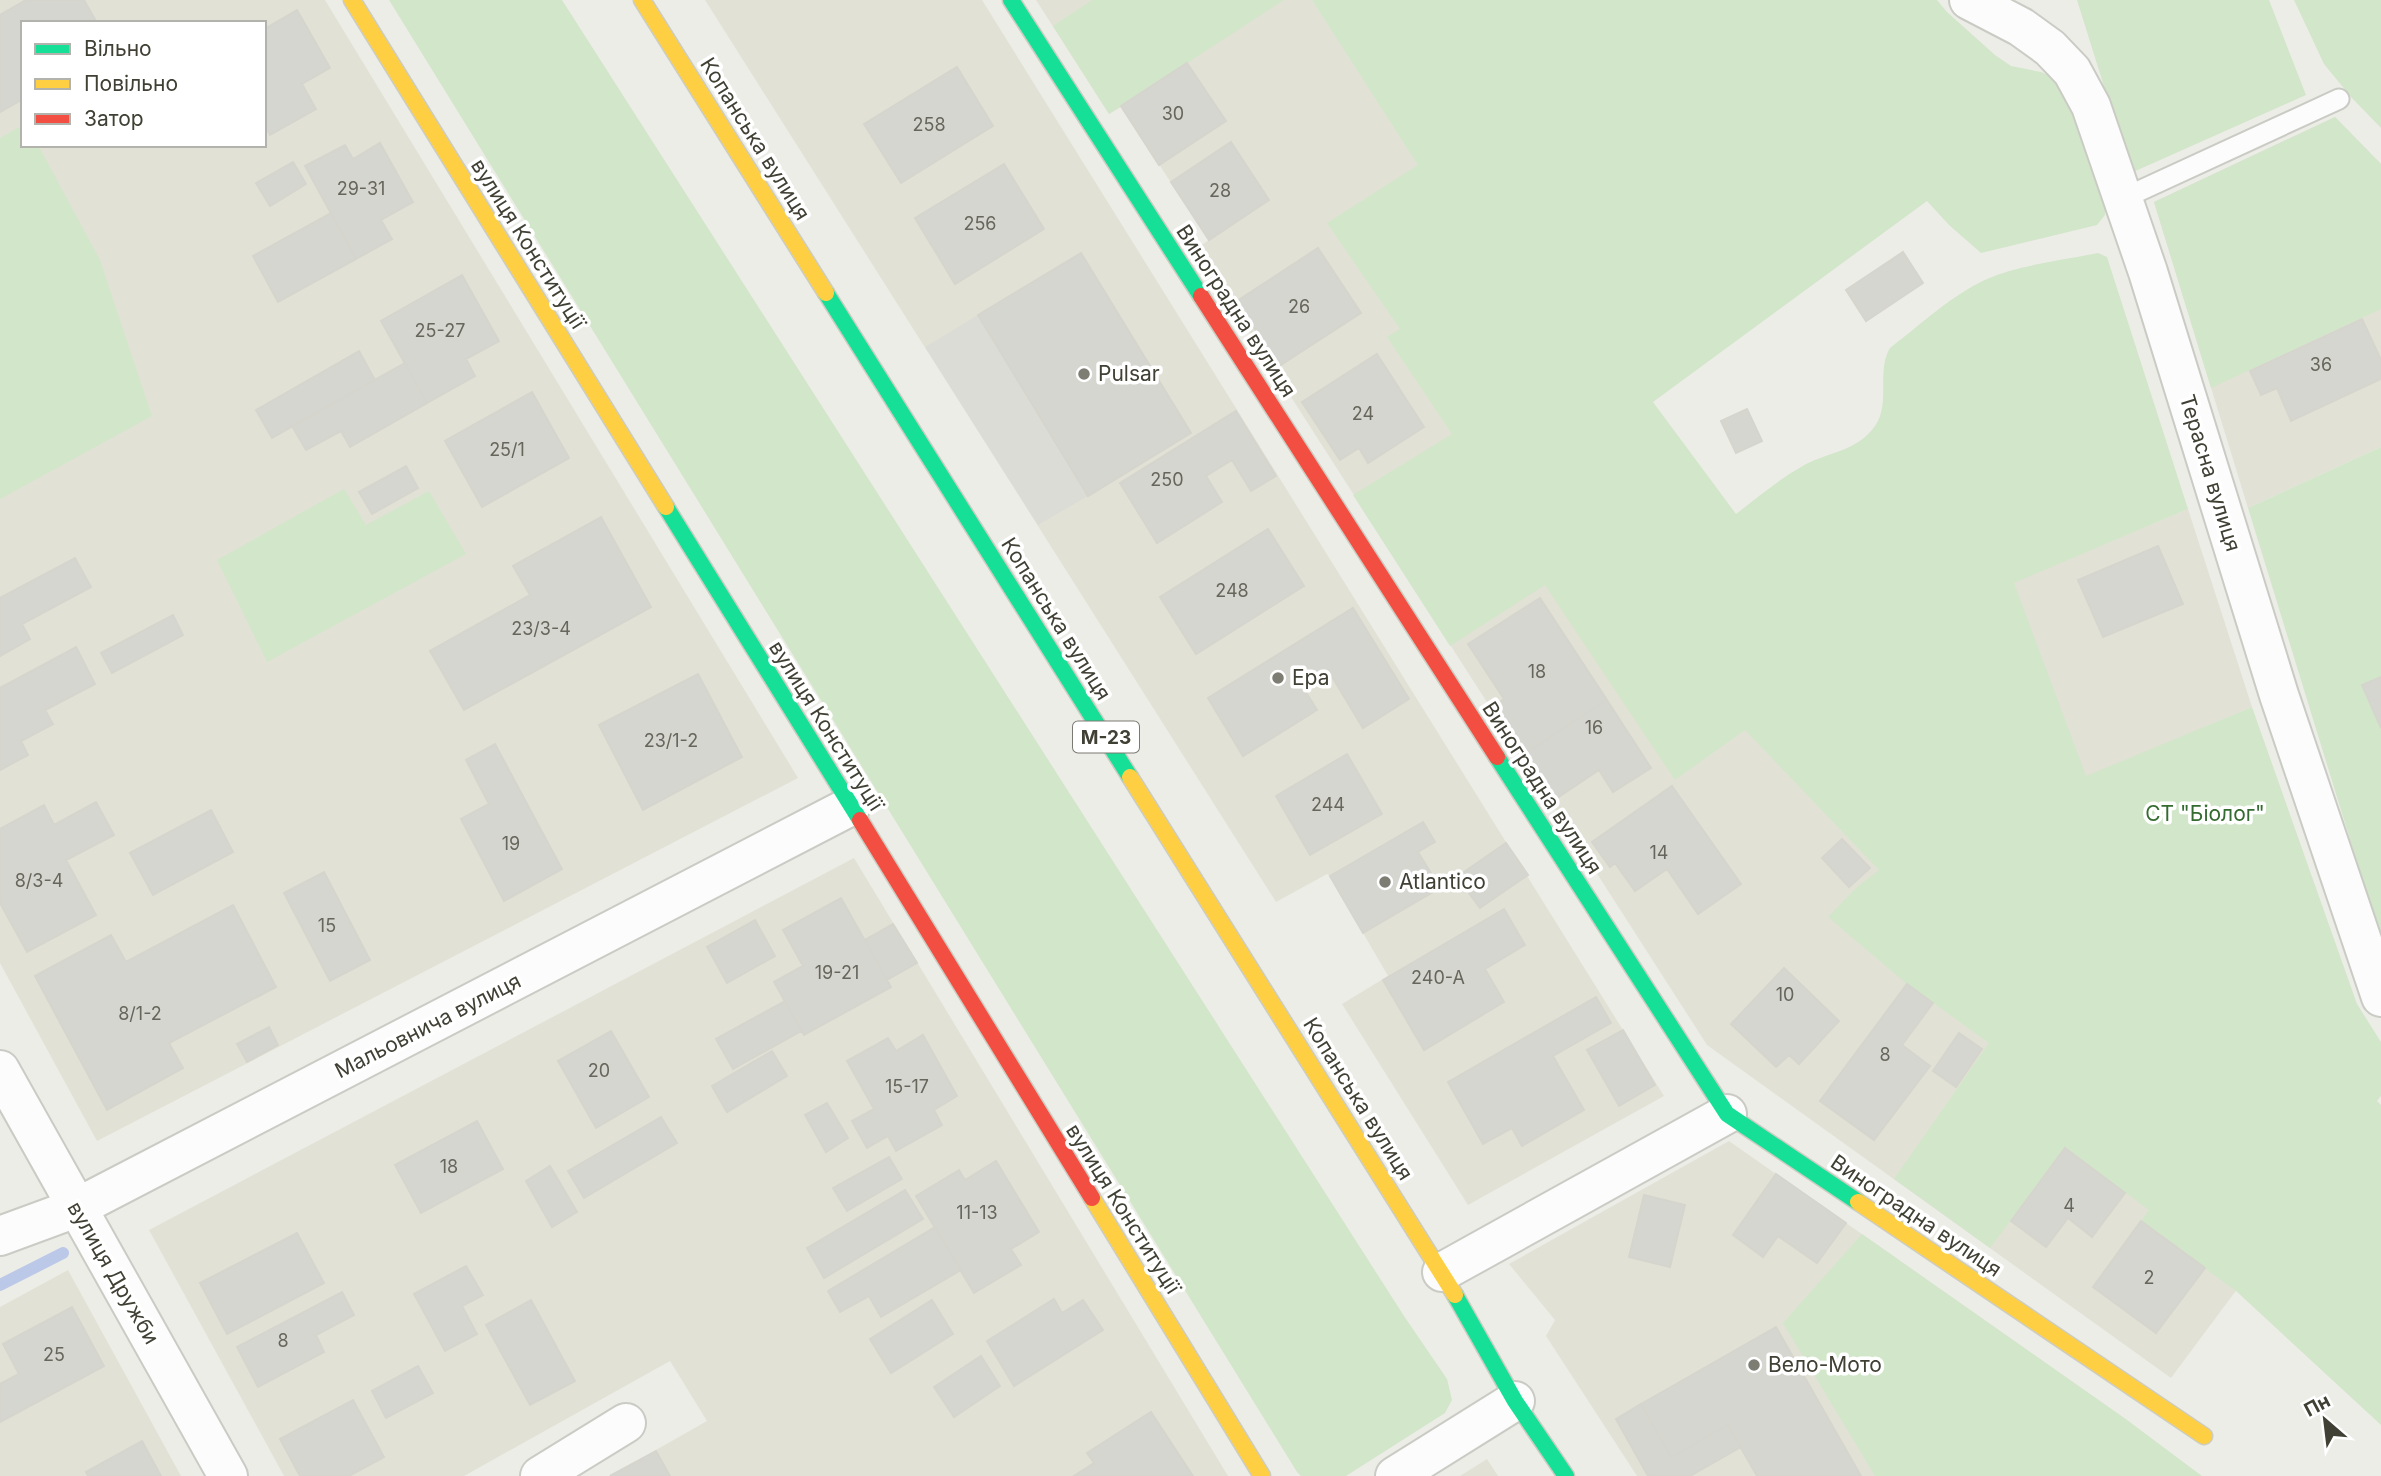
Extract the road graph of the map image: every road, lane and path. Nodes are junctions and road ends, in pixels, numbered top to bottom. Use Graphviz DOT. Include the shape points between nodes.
graph roads {
  1 [pos="352,0"];
  2 [pos="642,0"];
  3 [pos="1011,0"];
  4 [pos="1969,0"];
  5 [pos="2339,99"];
  6 [pos="2124,198"];
  7 [pos="851,806"];
  8 [pos="2381,997"];
  9 [pos="0,1070"];
  10 [pos="1727,1114"];
  11 [pos="76,1208"];
  12 [pos="0,1236"];
  13 [pos="1443,1272"];
  14 [pos="1515,1401"];
  15 [pos="626,1423"];
  16 [pos="2204,1436"];
  17 [pos="228,1476"];
  18 [pos="540,1476"];
  19 [pos="1262,1476"];
  20 [pos="1395,1476"];
  21 [pos="1566,1476"];
  1 -- 7 [label="main road, вулиця Конституції"];
  2 -- 13 [label="main road, Копанська вулиця / М-23"];
  3 -- 10 [label="main road, Виноградна вулиця"];
  4 -- 6 [label="street, Терасна вулиця" via="2021,27 2071,71 2091,106"];
  5 -- 6 [label="lane"];
  6 -- 8 [label="street, Терасна вулиця" via="2279,695"];
  7 -- 11 [label="street, Мальовнича вулиця"];
  7 -- 19 [label="main road, вулиця Конституції"];
  9 -- 11 [label="street, вулиця Дружби"];
  10 -- 13 [label="street"];
  10 -- 16 [label="main road, Виноградна вулиця"];
  11 -- 12 [label="street, Мальовнича вулиця"];
  11 -- 17 [label="street, вулиця Дружби"];
  13 -- 14 [label="main road, Копанська вулиця / М-23"];
  14 -- 20 [label="street"];
  14 -- 21 [label="main road, Копанська вулиця / М-23"];
  15 -- 18 [label="street"];
}
